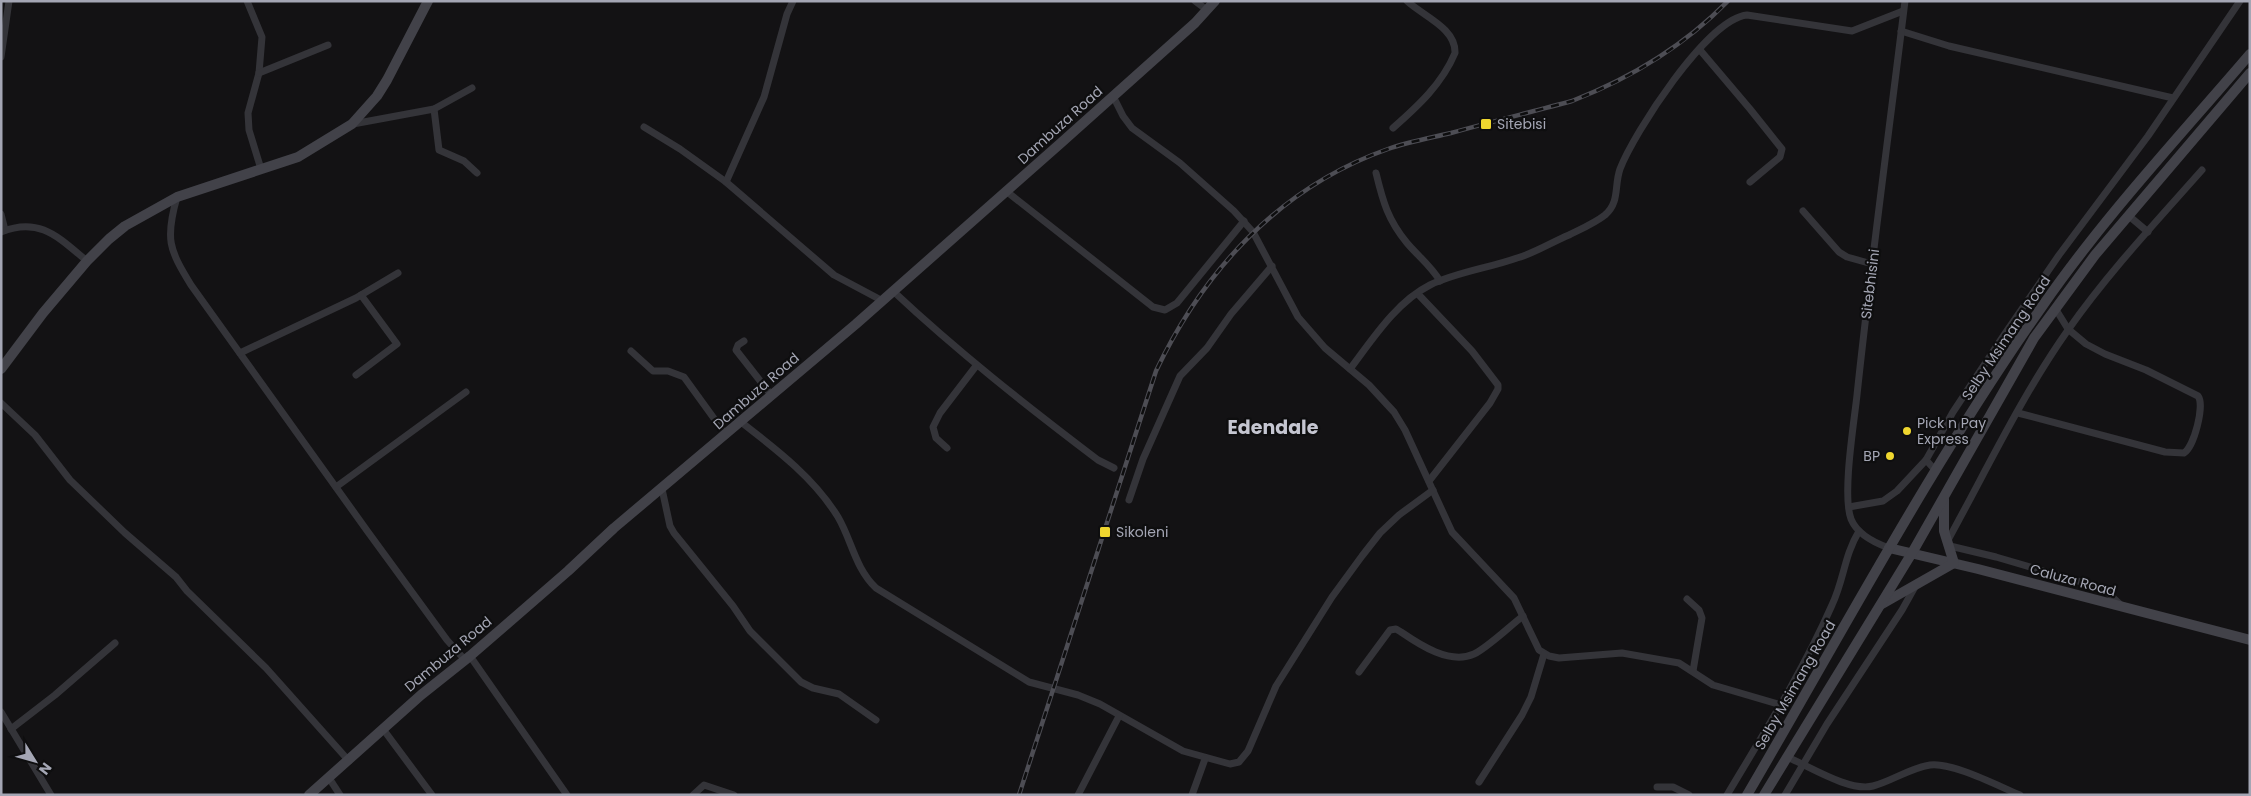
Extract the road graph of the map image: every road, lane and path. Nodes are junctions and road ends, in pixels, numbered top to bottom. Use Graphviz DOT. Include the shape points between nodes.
graph roads {
  1 [pos="9,1"];
  2 [pos="247,1"];
  3 [pos="428,1"];
  4 [pos="793,1"];
  5 [pos="1195,1"];
  6 [pos="1215,1"];
  7 [pos="1407,1"];
  8 [pos="1905,1"];
  9 [pos="2240,1"];
  10 [pos="1207,10"];
  11 [pos="1903,11"];
  12 [pos="1901,31"];
  13 [pos="328,45"];
  14 [pos="1700,50"];
  15 [pos="2250,54"];
  16 [pos="1,57"];
  17 [pos="259,73"];
  18 [pos="2250,73"];
  19 [pos="472,88"];
  20 [pos="1113,96"];
  21 [pos="2173,98"];
  22 [pos="434,109"];
  23 [pos="352,124"];
  24 [pos="644,127"];
  25 [pos="1393,128"];
  26 [pos="261,169"];
  27 [pos="2202,170"];
  28 [pos="477,173"];
  29 [pos="1376,174"];
  30 [pos="726,182"];
  31 [pos="1750,182"];
  32 [pos="1006,192"];
  33 [pos="177,197"];
  34 [pos="1803,211"];
  35 [pos="1,214"];
  36 [pos="2129,216"];
  37 [pos="1244,221"];
  38 [pos="3,231"];
  39 [pos="2148,232"];
  40 [pos="87,261"];
  41 [pos="1872,264"];
  42 [pos="1272,266"];
  43 [pos="398,274"];
  44 [pos="1440,281"];
  45 [pos="893,291"];
  46 [pos="1418,294"];
  47 [pos="362,295"];
  48 [pos="881,300"];
  49 [pos="2055,308"];
  50 [pos="2068,330"];
  51 [pos="744,341"];
  52 [pos="631,351"];
  53 [pos="240,353"];
  54 [pos="976,366"];
  55 [pos="1,369"];
  56 [pos="1350,369"];
  57 [pos="356,374"];
  58 [pos="466,392"];
  59 [pos="772,396"];
  60 [pos="1,403"];
  61 [pos="2018,413"];
  62 [pos="742,422"];
  63 [pos="726,435"];
  64 [pos="947,448"];
  65 [pos="1926,460"];
  66 [pos="1114,468"];
  67 [pos="1936,471"];
  68 [pos="1429,481"];
  69 [pos="336,487"];
  70 [pos="662,489"];
  71 [pos="1433,490"];
  72 [pos="1944,496"];
  73 [pos="1129,500"];
  74 [pos="1849,506"];
  75 [pos="1859,531"];
  76 [pos="1949,543"];
  77 [pos="1889,548"];
  78 [pos="1912,553"];
  79 [pos="1954,563"];
  80 [pos="1918,582"];
  81 [pos="1687,599"];
  82 [pos="1881,604"];
  83 [pos="2124,607"];
  84 [pos="1524,616"];
  85 [pos="2250,640"];
  86 [pos="115,643"];
  87 [pos="1544,654"];
  88 [pos="467,658"];
  89 [pos="1693,671"];
  90 [pos="1359,672"];
  91 [pos="1781,705"];
  92 [pos="2,715"];
  93 [pos="1119,716"];
  94 [pos="876,720"];
  95 [pos="11,729"];
  96 [pos="383,729"];
  97 [pos="1787,757"];
  98 [pos="1205,759"];
  99 [pos="349,761"];
  100 [pos="1803,764"];
  101 [pos="329,778"];
  102 [pos="1479,782"];
  103 [pos="1657,787"];
  104 [pos="51,795"];
  105 [pos="309,795"];
  106 [pos="340,795"];
  107 [pos="432,795"];
  108 [pos="567,795"];
  109 [pos="693,795"];
  110 [pos="734,795"];
  111 [pos="1078,795"];
  112 [pos="1192,795"];
  113 [pos="1689,795"];
  114 [pos="1727,795"];
  115 [pos="1747,795"];
  116 [pos="1764,795"];
  117 [pos="1785,795"];
  118 [pos="2020,795"];
  1 -- 16 [label="street"];
  2 -- 17 [label="street" via="262,37"];
  3 -- 23 [label="street" via="387,80"];
  4 -- 30 [label="street" via="764,98"];
  5 -- 10 [label="street"];
  6 -- 10 [label="street, Dambuza Road"];
  7 -- 25 [label="street" via="1446,32 1455,46 1455,53 1433,90"];
  8 -- 11 [label="street, Sitebhisini"];
  9 -- 21 [label="street"];
  10 -- 20 [label="street, Dambuza Road"];
  11 -- 12 [label="street, Sitebhisini"];
  11 -- 14 [label="street" via="1852,31 1740,16 1723,27"];
  12 -- 21 [label="street" via="1949,46"];
  12 -- 41 [label="street, Sitebhisini"];
  13 -- 17 [label="street"];
  14 -- 31 [label="street" via="1782,149 1776,162"];
  14 -- 44 [label="street" via="1652,109 1620,170 1614,204 1606,214 1520,258"];
  15 -- 67 [label="street, Selby Msimang Road" via="2076,260 2008,357"];
  17 -- 26 [label="street" via="248,113 249,130"];
  18 -- 36 [label="street, Selby Msimang Road"];
  19 -- 22 [label="street"];
  20 -- 32 [label="street, Dambuza Road"];
  20 -- 37 [label="street" via="1132,128 1180,163"];
  21 -- 65 [label="street" via="2002,338 1952,412"];
  22 -- 23 [label="street"];
  22 -- 28 [label="street" via="439,150 464,161"];
  23 -- 26 [label="street" via="298,157"];
  24 -- 30 [label="street"];
  26 -- 33 [label="street"];
  27 -- 39 [label="street"];
  29 -- 44 [label="street" via="1389,217"];
  30 -- 48 [label="street" via="824,267"];
  32 -- 37 [label="street" via="1134,294 1159,310 1170,309 1177,303"];
  32 -- 45 [label="street, Dambuza Road"];
  33 -- 40 [label="street" via="125,226"];
  33 -- 53 [label="street" via="172,218 171,249 191,285"];
  34 -- 41 [label="street" via="1839,252"];
  35 -- 38 [label="street"];
  36 -- 39 [label="street"];
  36 -- 49 [label="street, Selby Msimang Road"];
  37 -- 42 [label="street"];
  38 -- 40 [label="street" via="14,226 47,230"];
  39 -- 50 [label="street"];
  40 -- 55 [label="street"];
  41 -- 74 [label="street, Sitebhisini" via="1850,460"];
  42 -- 56 [label="street" via="1298,317 1325,348"];
  42 -- 73 [label="street" via="1207,348 1180,376"];
  43 -- 47 [label="street"];
  44 -- 46 [label="street"];
  45 -- 48 [label="street, Dambuza Road"];
  45 -- 54 [label="street"];
  46 -- 56 [label="street" via="1394,314"];
  46 -- 68 [label="street" via="1498,384 1490,403"];
  47 -- 53 [label="street"];
  47 -- 57 [label="street" via="397,344"];
  48 -- 59 [label="street, Dambuza Road"];
  49 -- 50 [label="street"];
  49 -- 72 [label="street, Selby Msimang Road" via="2012,375"];
  50 -- 61 [label="street"];
  50 -- 61 [label="street" via="2105,354 2198,396 2201,403 2190,448 2184,453 2165,452"];
  51 -- 59 [label="street" via="736,350"];
  52 -- 63 [label="street" via="653,371 668,371 684,377"];
  53 -- 69 [label="street"];
  54 -- 64 [label="street" via="933,427 936,438"];
  54 -- 66 [label="street" via="1098,460"];
  56 -- 68 [label="street" via="1394,412"];
  58 -- 69 [label="street"];
  59 -- 62 [label="street, Dambuza Road"];
  60 -- 99 [label="street" via="35,434 70,480 176,578 266,668"];
  61 -- 76 [label="street" via="1980,478"];
  62 -- 63 [label="street, Dambuza Road"];
  62 -- 93 [label="street" via="779,451 821,493 842,524 862,572 876,588 1021,677 1078,695"];
  63 -- 70 [label="street, Dambuza Road"];
  65 -- 67 [label="street"];
  65 -- 74 [label="street" via="1883,501"];
  67 -- 77 [label="street, Selby Msimang Road"];
  68 -- 71 [label="street"];
  69 -- 88 [label="street" via="447,640"];
  70 -- 88 [label="street, Dambuza Road"];
  70 -- 94 [label="street" via="674,534 765,647 806,685 839,694"];
  71 -- 84 [label="street" via="1452,532 1502,584"];
  71 -- 98 [label="street" via="1380,534 1332,597 1276,686 1244,757 1230,764"];
  72 -- 76 [label="street" via="1943,516"];
  72 -- 78 [label="street, Selby Msimang Road"];
  74 -- 75 [label="street, Sitebhisini" via="1851,519"];
  75 -- 77 [label="street"];
  75 -- 91 [label="street" via="1847,554 1833,604"];
  76 -- 79 [label="street"];
  76 -- 83 [label="street" via="2088,584 2106,592"];
  77 -- 78 [label="street, Caluza Road"];
  77 -- 115 [label="street, Selby Msimang Road"];
  78 -- 79 [label="street, Caluza Road"];
  78 -- 82 [label="street, Selby Msimang Road"];
  79 -- 80 [label="street"];
  79 -- 83 [label="street, Caluza Road"];
  80 -- 82 [label="street"];
  80 -- 100 [label="street"];
  81 -- 89 [label="street" via="1699,610 1702,618"];
  82 -- 97 [label="street, Selby Msimang Road"];
  83 -- 85 [label="street, Caluza Road"];
  84 -- 87 [label="street" via="1535,644"];
  84 -- 90 [label="street" via="1476,653 1461,657 1433,651 1396,629 1390,630"];
  86 -- 95 [label="street"];
  87 -- 89 [label="street" via="1559,658 1622,654 1679,662"];
  87 -- 102 [label="street" via="1531,698"];
  88 -- 96 [label="street, Dambuza Road"];
  88 -- 108 [label="street"];
  89 -- 91 [label="street" via="1713,685"];
  91 -- 114 [label="street"];
  92 -- 95 [label="street"];
  93 -- 98 [label="street" via="1183,752"];
  93 -- 111 [label="street"];
  95 -- 104 [label="street"];
  96 -- 99 [label="street, Dambuza Road"];
  96 -- 107 [label="street"];
  97 -- 100 [label="street"];
  97 -- 116 [label="street, Selby Msimang Road"];
  98 -- 112 [label="street"];
  99 -- 101 [label="street, Dambuza Road"];
  100 -- 117 [label="street"];
  100 -- 118 [label="street" via="1860,787 1871,787 1930,765 1945,766"];
  101 -- 105 [label="street, Dambuza Road"];
  101 -- 106 [label="street"];
  103 -- 113 [label="street" via="1673,787"];
  109 -- 110 [label="street" via="704,785"];
}
